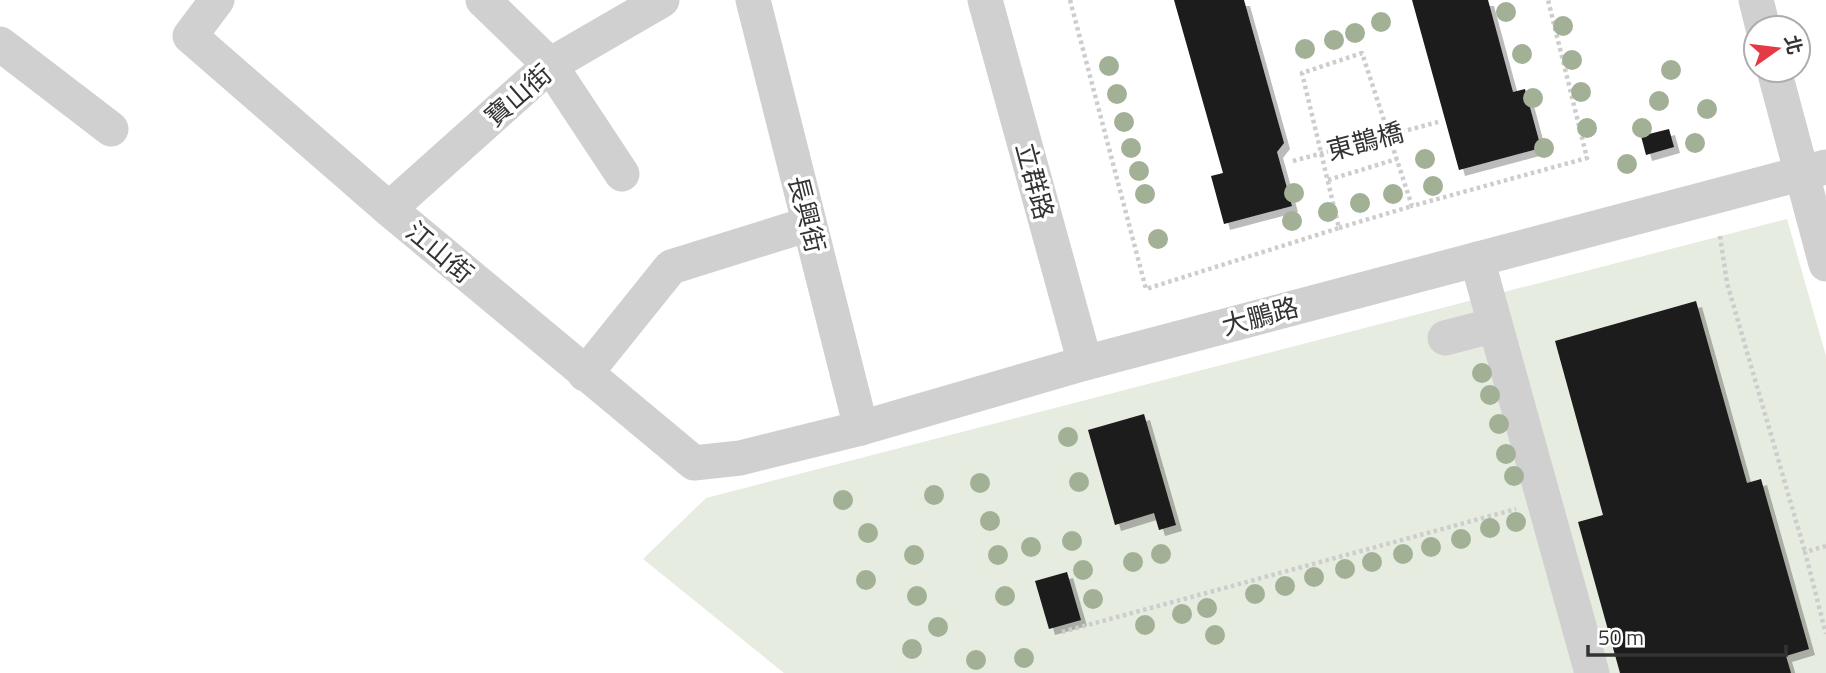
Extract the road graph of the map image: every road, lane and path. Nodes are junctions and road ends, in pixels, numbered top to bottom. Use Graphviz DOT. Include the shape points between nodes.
graph roads {
  1 [pos="218,0"];
  2 [pos="483,0"];
  3 [pos="662,0"];
  4 [pos="753,0"];
  5 [pos="985,0"];
  6 [pos="1070,0"];
  7 [pos="1548,0"];
  8 [pos="0,44"];
  9 [pos="550,65"];
  10 [pos="1779,84"];
  11 [pos="1438,122"];
  12 [pos="111,129"];
  13 [pos="1397,159"];
  14 [pos="1293,161"];
  15 [pos="1813,170"];
  16 [pos="622,174"];
  17 [pos="1328,180"];
  18 [pos="1412,206"];
  19 [pos="389,209"];
  20 [pos="809,224"];
  21 [pos="1339,228"];
  22 [pos="1720,236"];
  23 [pos="1477,259"];
  24 [pos="1826,264"];
  25 [pos="1495,325"];
  26 [pos="1445,338"];
  27 [pos="1084,363"];
  28 [pos="584,374"];
  29 [pos="861,428"];
  30 [pos="694,463"];
  31 [pos="1544,501"];
  32 [pos="1826,546"];
  33 [pos="1805,552"];
  34 [pos="1062,632"];
  35 [pos="1826,634"];
  36 [pos="1591,673"];
  1 -- 19 [label="street, 江山街" via="190,36"];
  2 -- 9 [label="street"];
  3 -- 9 [label="street, 寶山街"];
  4 -- 20 [label="street, 長興街"];
  5 -- 27 [label="street, 立群路"];
  6 -- 21 [label="path" via="1146,289"];
  7 -- 18 [label="path" via="1587,158"];
  8 -- 12 [label="street"];
  9 -- 16 [label="street"];
  9 -- 19 [label="street, 寶山街"];
  10 -- 15 [label="street"];
  11 -- 14 [label="path, 東鵲橋, bridge"];
  13 -- 17 [label="path"];
  13 -- 17 [label="path" via="1362,53 1302,73"];
  13 -- 18 [label="path"];
  15 -- 23 [label="street, 大鵬路"];
  15 -- 24 [label="street"];
  17 -- 21 [label="path"];
  18 -- 21 [label="path"];
  19 -- 28 [label="street, 江山街"];
  20 -- 28 [label="street" via="671,267"];
  20 -- 29 [label="street, 長興街"];
  22 -- 33 [label="path" via="1727,283"];
  23 -- 25 [label="street"];
  23 -- 27 [label="street, 大鵬路"];
  25 -- 26 [label="street"];
  25 -- 31 [label="street"];
  27 -- 29 [label="street, 大鵬路"];
  28 -- 30 [label="street, 江山街"];
  29 -- 30 [label="street, 大鵬路" via="740,458"];
  31 -- 34 [label="path"];
  31 -- 36 [label="street"];
  32 -- 33 [label="path"];
  33 -- 35 [label="path"];
}
